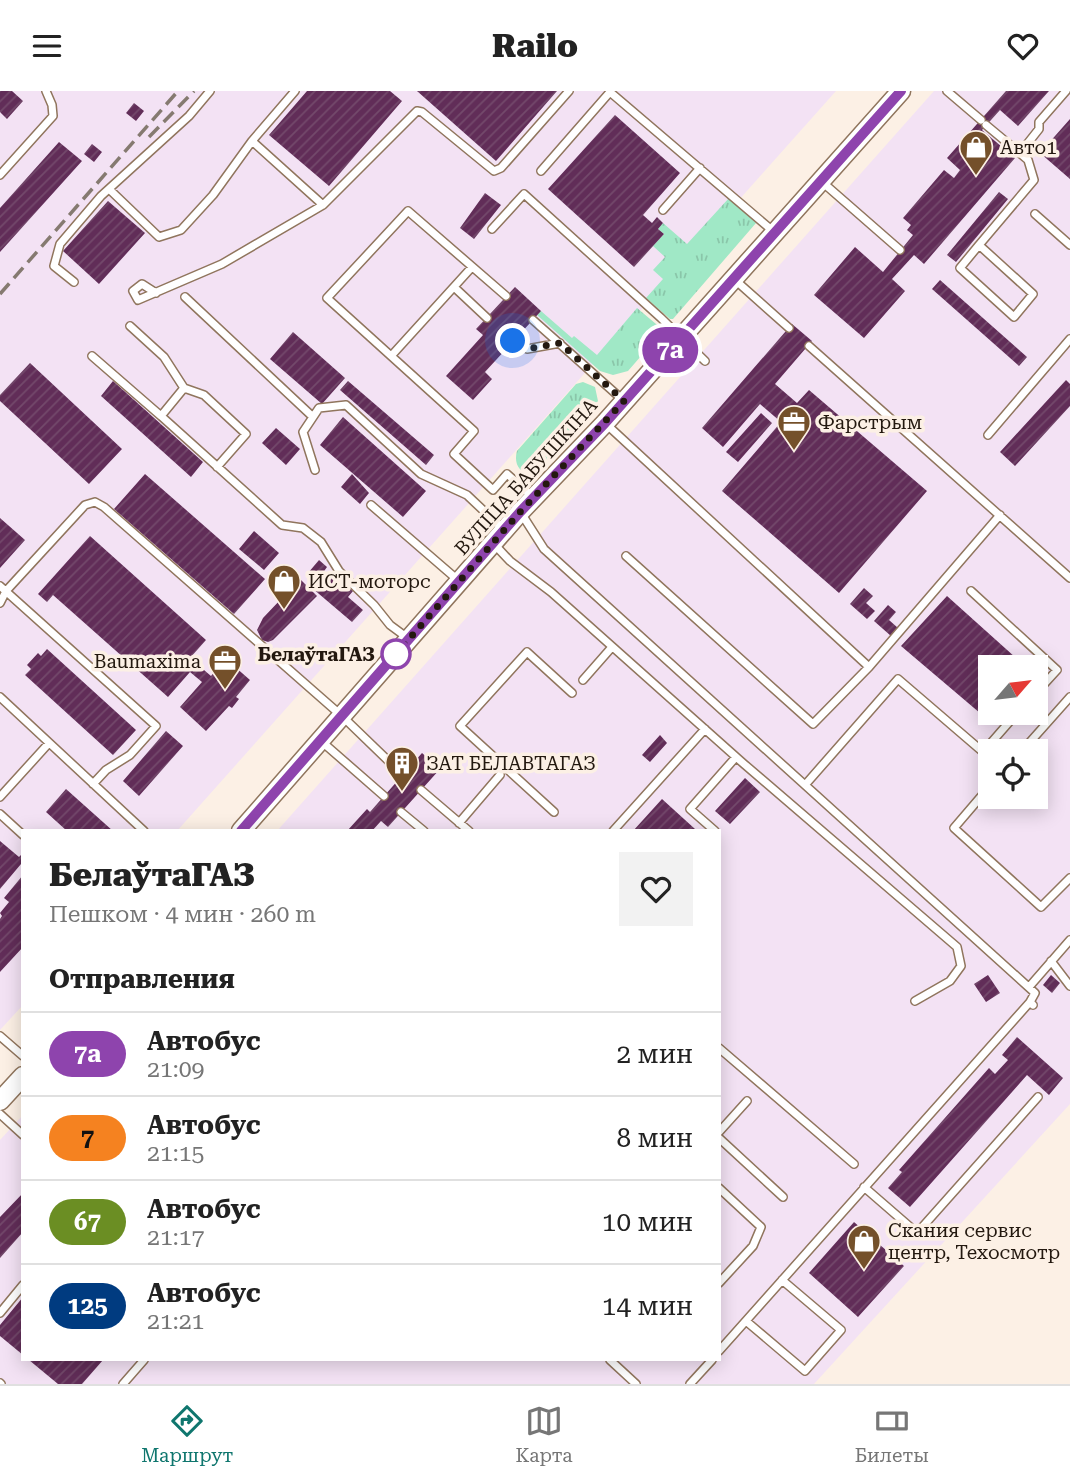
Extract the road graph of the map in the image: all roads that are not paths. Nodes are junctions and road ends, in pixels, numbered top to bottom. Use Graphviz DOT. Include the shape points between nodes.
graph roads {
  1 [pos="46,91"];
  2 [pos="210,91"];
  3 [pos="295,91"];
  4 [pos="569,91"];
  5 [pos="901,91"];
  6 [pos="947,91"];
  7 [pos="1066,91"];
  8 [pos="252,141"];
  9 [pos="1020,153"];
  10 [pos="700,168"];
  11 [pos="541,171"];
  12 [pos="0,175"];
  13 [pos="821,181"];
  14 [pos="109,189"];
  15 [pos="323,205"];
  16 [pos="663,210"];
  17 [pos="1035,214"];
  18 [pos="492,229"];
  19 [pos="775,233"];
  20 [pos="979,245"];
  21 [pos="1070,245"];
  22 [pos="900,250"];
  23 [pos="472,267"];
  24 [pos="733,279"];
  25 [pos="74,282"];
  26 [pos="454,287"];
  27 [pos="156,293"];
  28 [pos="506,296"];
  29 [pos="185,297"];
  30 [pos="487,318"];
  31 [pos="533,320"];
  32 [pos="130,326"];
  33 [pos="789,328"];
  34 [pos="681,338"];
  35 [pos="1070,339"];
  36 [pos="513,341"];
  37 [pos="560,343"];
  38 [pos="808,346"];
  39 [pos="392,355"];
  40 [pos="92,356"];
  41 [pos="705,361"];
  42 [pos="184,388"];
  43 [pos="624,401"];
  44 [pos="160,416"];
  45 [pos="313,417"];
  46 [pos="605,423"];
  47 [pos="988,435"];
  48 [pos="217,467"];
  49 [pos="315,470"];
  50 [pos="534,498"];
  51 [pos="371,505"];
  52 [pos="520,512"];
  53 [pos="1000,515"];
  54 [pos="500,537"];
  55 [pos="626,556"];
  56 [pos="1070,578"];
  57 [pos="460,582"];
  58 [pos="3,588"];
  59 [pos="971,591"];
  60 [pos="0,603"];
  61 [pos="410,639"];
  62 [pos="612,647"];
  63 [pos="1040,655"];
  64 [pos="1048,663"];
  65 [pos="869,667"];
  66 [pos="1048,679"];
  67 [pos="583,680"];
  68 [pos="572,693"];
  69 [pos="1070,697"];
  70 [pos="0,698"];
  71 [pos="343,717"];
  72 [pos="1007,725"];
  73 [pos="705,729"];
  74 [pos="1033,739"];
  75 [pos="321,741"];
  76 [pos="49,743"];
  77 [pos="736,757"];
  78 [pos="403,775"];
  79 [pos="500,775"];
  80 [pos="93,784"];
  81 [pos="805,785"];
  82 [pos="421,790"];
  83 [pos="384,796"];
  84 [pos="0,797"];
  85 [pos="978,800"];
  86 [pos="401,812"];
  87 [pos="554,812"];
  88 [pos="0,814"];
  89 [pos="459,823"];
  90 [pos="142,829"];
  91 [pos="243,829"];
  92 [pos="422,829"];
  93 [pos="466,829"];
  94 [pos="615,829"];
  95 [pos="713,829"];
  96 [pos="21,833"];
  97 [pos="1070,878"];
  98 [pos="1070,940"];
  99 [pos="1052,961"];
  100 [pos="1070,986"];
  101 [pos="1029,987"];
  102 [pos="915,1001"];
  103 [pos="0,1036"];
  104 [pos="721,1050"];
  105 [pos="21,1054"];
  106 [pos="21,1078"];
  107 [pos="1038,1097"];
  108 [pos="0,1101"];
  109 [pos="747,1101"];
  110 [pos="0,1114"];
  111 [pos="721,1130"];
  112 [pos="21,1133"];
  113 [pos="721,1140"];
  114 [pos="854,1164"];
  115 [pos="864,1187"];
  116 [pos="721,1190"];
  117 [pos="783,1197"];
  118 [pos="782,1280"];
  119 [pos="721,1281"];
  120 [pos="21,1287"];
  121 [pos="0,1313"];
  122 [pos="746,1321"];
  123 [pos="721,1349"];
  124 [pos="143,1361"];
  125 [pos="611,1361"];
  126 [pos="711,1361"];
  127 [pos="694,1383"];
  128 [pos="123,1384"];
  129 [pos="636,1384"];
  1 -- 12 [label="lane" via="53,116"];
  2 -- 14 [label="lane"];
  3 -- 8 [label="lane"];
  4 -- 15 [label="lane" via="494,171 417,111"];
  5 -- 13 [label="street, ВУЛІЦА БАБУШКІНА"];
  6 -- 9 [label="lane"];
  7 -- 9 [label="lane"];
  8 -- 14 [label="lane" via="181,230 159,237"];
  8 -- 15 [label="lane"];
  9 -- 20 [label="lane" via="1028,160 1034,180"];
  10 -- 11 [label="lane" via="610,92"];
  10 -- 16 [label="lane"];
  10 -- 19 [label="lane"];
  13 -- 19 [label="street, ВУЛІЦА БАБУШКІНА"];
  13 -- 22 [label="lane"];
  14 -- 25 [label="lane" via="60,244 54,266"];
  15 -- 27 [label="lane" via="222,264"];
  17 -- 21 [label="lane"];
  18 -- 34 [label="lane" via="524,194"];
  19 -- 24 [label="street, ВУЛІЦА БАБУШКІНА"];
  20 -- 20 [label="lane" via="1033,294 1014,317 960,268"];
  23 -- 26 [label="lane"];
  23 -- 28 [label="lane"];
  23 -- 39 [label="lane" via="408,211 327,298"];
  24 -- 33 [label="lane"];
  24 -- 34 [label="street, ВУЛІЦА БАБУШКІНА"];
  26 -- 30 [label="lane"];
  26 -- 39 [label="lane"];
  29 -- 45 [label="lane"];
  31 -- 37 [label="lane"];
  32 -- 42 [label="lane" via="164,357"];
  34 -- 41 [label="lane"];
  34 -- 43 [label="street, ВУЛІЦА БАБУШКІНА"];
  35 -- 47 [label="lane"];
  36 -- 37 [label="lane" via="527,349"];
  37 -- 43 [label="lane"];
  38 -- 53 [label="lane"];
  39 -- 50 [label="lane" via="474,431 454,454 493,490 507,474"];
  40 -- 44 [label="lane"];
  42 -- 44 [label="lane"];
  42 -- 48 [label="lane" via="204,395 246,434"];
  43 -- 46 [label="street, ВУЛІЦА БАБУШКІНА"];
  44 -- 48 [label="lane"];
  45 -- 49 [label="lane" via="303,432"];
  45 -- 54 [label="lane" via="319,408 346,405 421,474 467,495"];
  46 -- 50 [label="street, ВУЛІЦА БАБУШКІНА"];
  46 -- 65 [label="lane"];
  48 -- 61 [label="lane" via="282,525 303,528 321,542 338,571 390,625"];
  50 -- 52 [label="street, ВУЛІЦА БАБУШКІНА"];
  51 -- 57 [label="lane"];
  52 -- 54 [label="street, ВУЛІЦА БАБУШКІНА"];
  52 -- 81 [label="lane" via="544,549"];
  53 -- 56 [label="lane"];
  53 -- 65 [label="lane"];
  54 -- 57 [label="street, ВУЛІЦА БАБУШКІНА"];
  54 -- 62 [label="lane" via="510,561"];
  55 -- 65 [label="lane" via="813,724"];
  57 -- 61 [label="street, ВУЛІЦА БАБУШКІНА"];
  58 -- 60 [label="lane"];
  58 -- 71 [label="lane" via="85,505 95,502"];
  58 -- 80 [label="lane" via="156,726 130,755"];
  59 -- 63 [label="lane"];
  61 -- 71 [label="street, ВУЛІЦА БАБУШКІНА"];
  62 -- 67 [label="lane"];
  62 -- 73 [label="lane"];
  64 -- 66 [label="lane" via="1056,670"];
  68 -- 87 [label="lane" via="527,652 460,726"];
  69 -- 74 [label="lane"];
  70 -- 76 [label="lane"];
  71 -- 75 [label="street, ВУЛІЦА БАБУШКІНА"];
  71 -- 78 [label="lane"];
  72 -- 81 [label="lane" via="983,753 898,679"];
  73 -- 77 [label="lane"];
  73 -- 94 [label="lane"];
  75 -- 83 [label="lane"];
  75 -- 91 [label="street, ВУЛІЦА БАБУШКІНА"];
  76 -- 80 [label="lane"];
  76 -- 84 [label="lane"];
  77 -- 95 [label="lane" via="690,809"];
  77 -- 102 [label="lane" via="957,947 961,966 950,981"];
  79 -- 89 [label="lane"];
  80 -- 90 [label="lane"];
  81 -- 101 [label="lane"];
  82 -- 89 [label="lane"];
  85 -- 97 [label="lane" via="954,828 1041,907"];
  86 -- 92 [label="lane"];
  88 -- 96 [label="lane"];
  89 -- 93 [label="lane"];
  98 -- 99 [label="lane"];
  99 -- 100 [label="lane"];
  99 -- 101 [label="lane"];
  101 -- 115 [label="lane" via="1035,993 1031,1004"];
  103 -- 105 [label="lane"];
  104 -- 114 [label="lane"];
  106 -- 108 [label="street"];
  107 -- 115 [label="lane" via="917,1233"];
  109 -- 111 [label="lane"];
  110 -- 112 [label="lane"];
  113 -- 117 [label="lane"];
  115 -- 118 [label="lane"];
  116 -- 119 [label="lane" via="761,1227 754,1246"];
  118 -- 122 [label="lane"];
  118 -- 122 [label="lane" via="841,1330 805,1371"];
  120 -- 121 [label="lane"];
  122 -- 123 [label="lane"];
  124 -- 128 [label="lane"];
  125 -- 129 [label="lane"];
  126 -- 127 [label="lane"];
}
